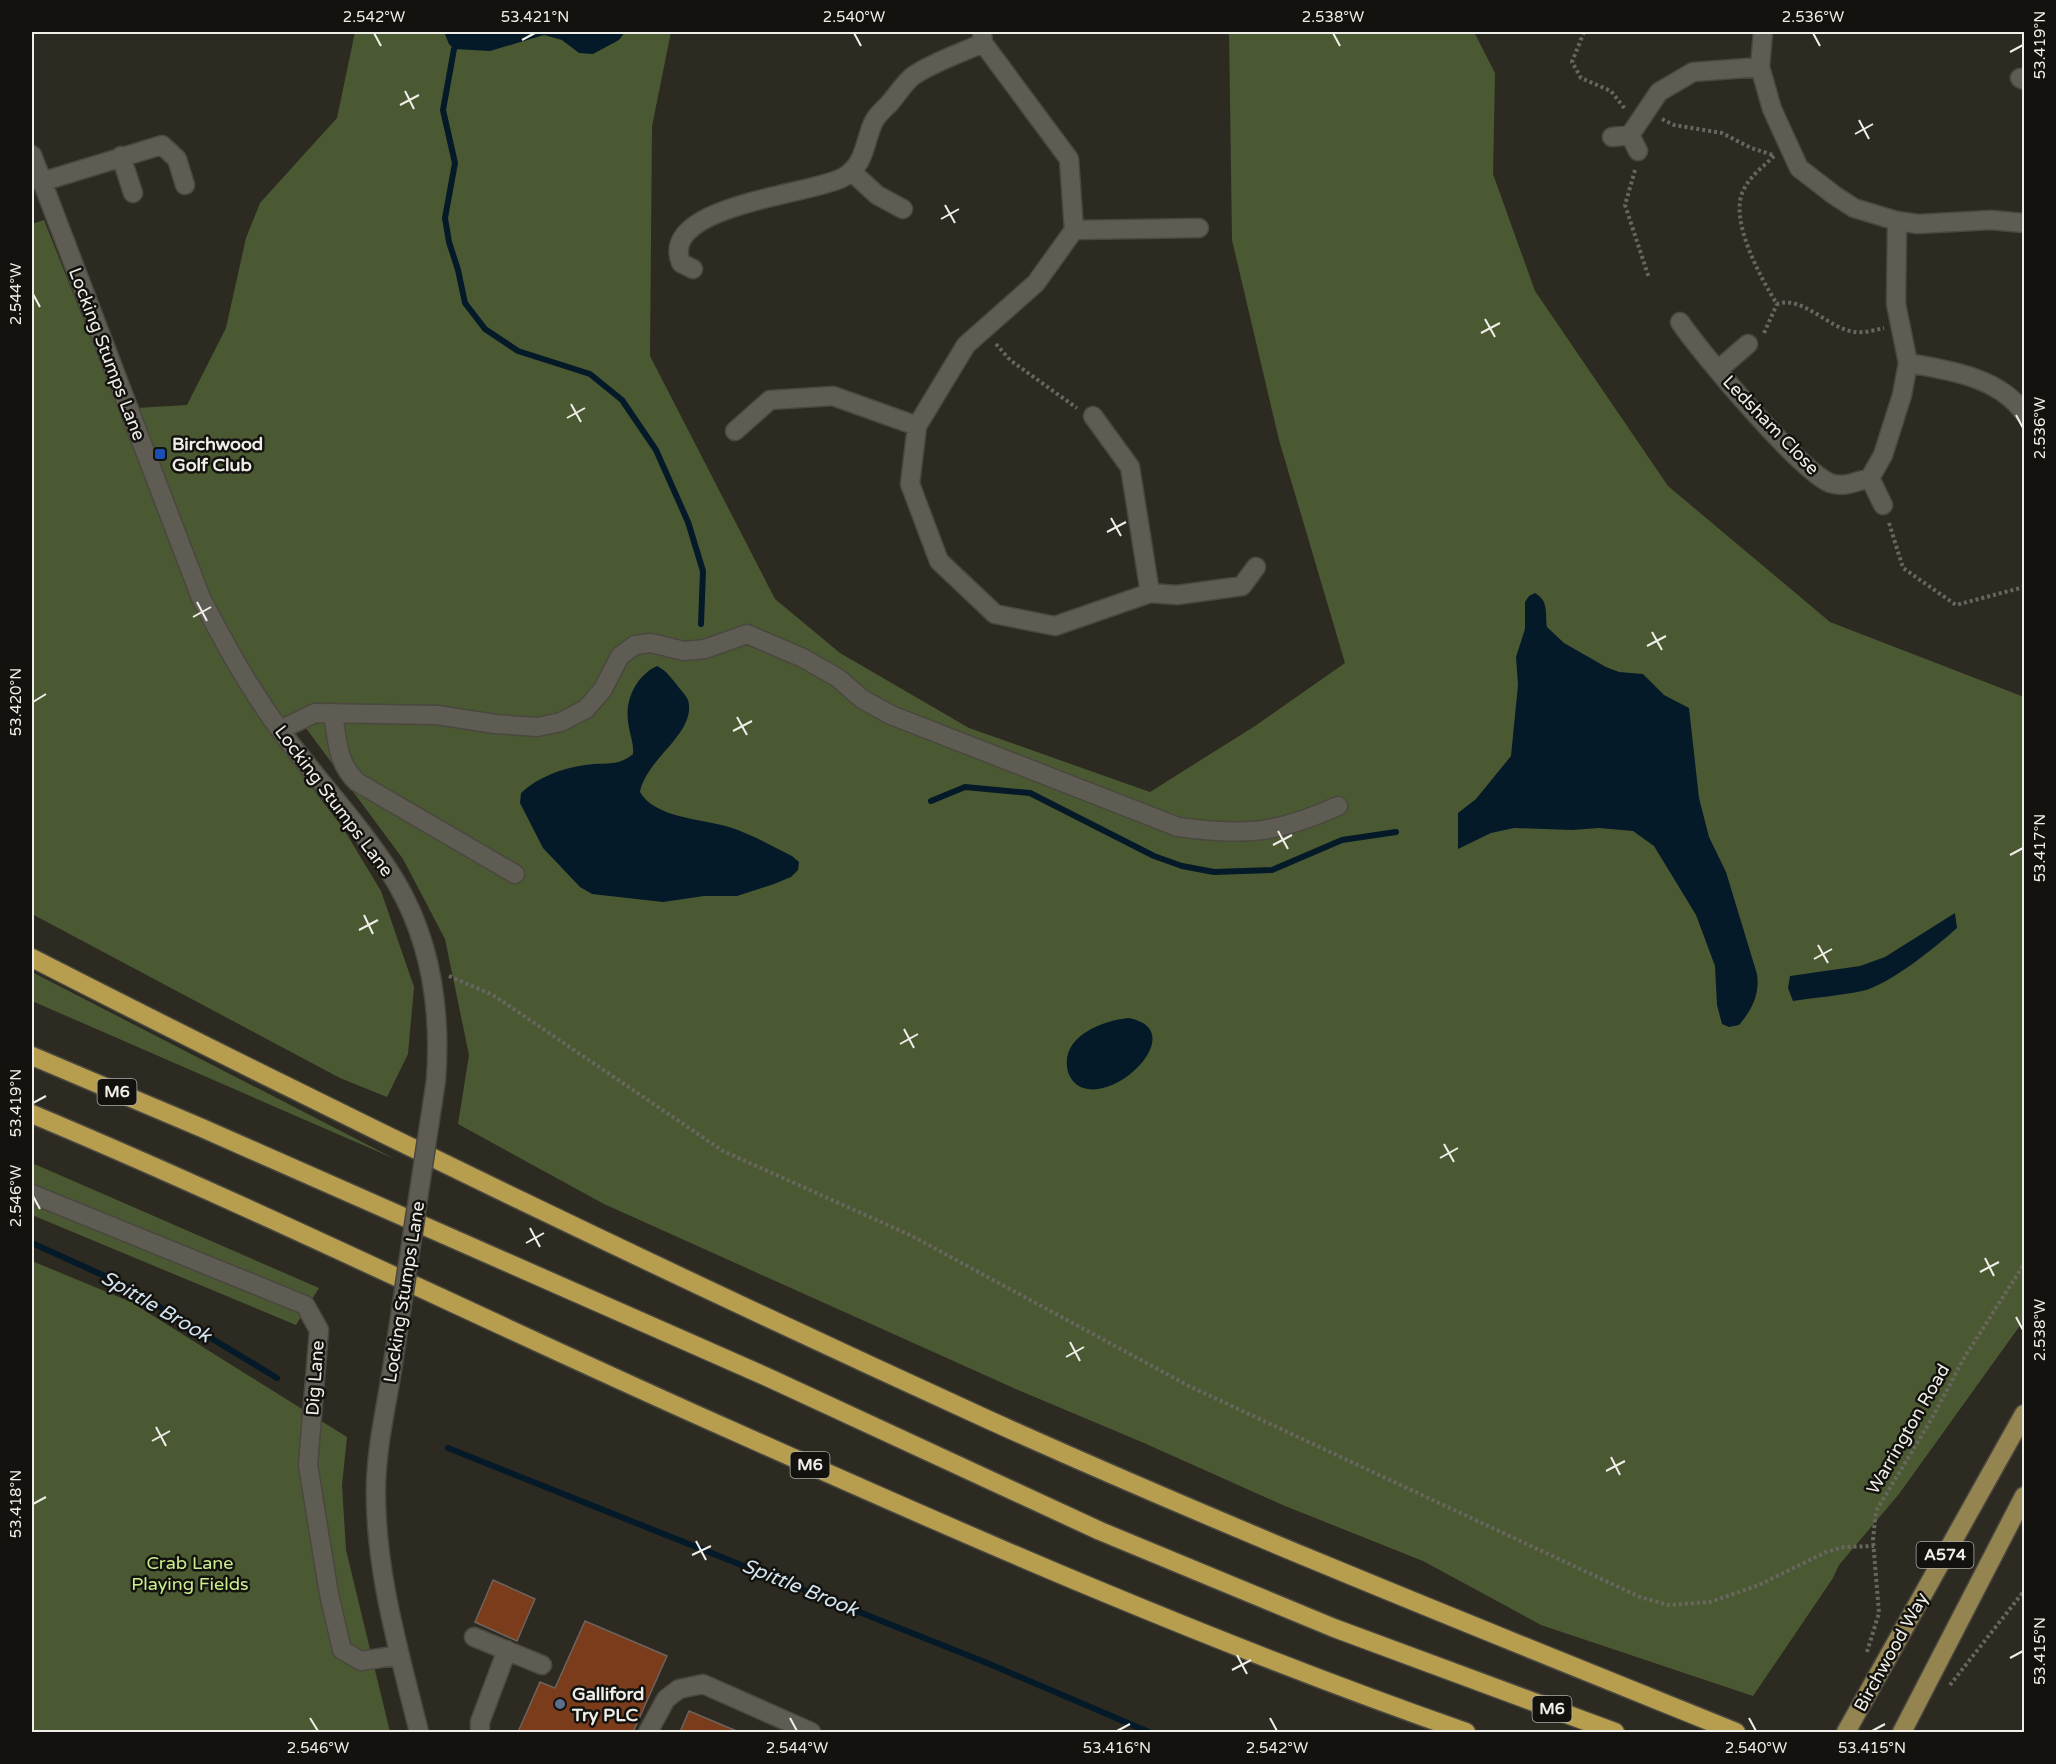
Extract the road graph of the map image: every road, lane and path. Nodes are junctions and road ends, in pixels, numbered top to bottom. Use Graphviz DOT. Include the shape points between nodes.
graph roads {
  1 [pos="1584,32"];
  2 [pos="1763,32"];
  3 [pos="983,37"];
  4 [pos="1760,67"];
  5 [pos="1632,131"];
  6 [pos="32,155"];
  7 [pos="121,156"];
  8 [pos="1775,156"];
  9 [pos="1797,163"];
  10 [pos="851,171"];
  11 [pos="41,182"];
  12 [pos="184,184"];
  13 [pos="133,193"];
  14 [pos="903,209"];
  15 [pos="1897,221"];
  16 [pos="2025,223"];
  17 [pos="1199,228"];
  18 [pos="1074,230"];
  19 [pos="693,269"];
  20 [pos="1649,278"];
  21 [pos="1777,304"];
  22 [pos="1680,322"];
  23 [pos="1899,324"];
  24 [pos="984,329"];
  25 [pos="1748,344"];
  26 [pos="1908,363"];
  27 [pos="1718,370"];
  28 [pos="2025,413"];
  29 [pos="1093,416"];
  30 [pos="917,426"];
  31 [pos="735,431"];
  32 [pos="1870,478"];
  33 [pos="1883,505"];
  34 [pos="1256,567"];
  35 [pos="2025,587"];
  36 [pos="1150,593"];
  37 [pos="333,713"];
  38 [pos="280,730"];
  39 [pos="1338,806"];
  40 [pos="515,874"];
  41 [pos="32,958"];
  42 [pos="430,968"];
  43 [pos="32,1048"];
  44 [pos="32,1056"];
  45 [pos="32,1114"];
  46 [pos="32,1120"];
  47 [pos="202,1128"];
  48 [pos="165,1170"];
  49 [pos="32,1194"];
  50 [pos="2025,1264"];
  51 [pos="2025,1414"];
  52 [pos="2025,1496"];
  53 [pos="1874,1546"];
  54 [pos="2025,1592"];
  55 [pos="474,1637"];
  56 [pos="507,1650"];
  57 [pos="400,1654"];
  58 [pos="1866,1654"];
  59 [pos="542,1665"];
  60 [pos="1945,1693"];
  61 [pos="419,1732"];
  62 [pos="480,1732"];
  63 [pos="648,1732"];
  64 [pos="810,1732"];
  65 [pos="1466,1732"];
  66 [pos="1615,1732"];
  67 [pos="1736,1732"];
  68 [pos="1846,1732"];
  69 [pos="1902,1732"];
  1 -- 5 [label="path" via="1572,62 1581,78 1611,92"];
  2 -- 4 [label="street"];
  3 -- 10 [label="street" via="913,77 874,120 863,157"];
  3 -- 18 [label="street" via="1069,159"];
  4 -- 5 [label="street" via="1693,72 1659,92"];
  4 -- 9 [label="street" via="1772,109"];
  5 -- 8 [label="path" via="1674,125 1722,133"];
  5 -- 20 [label="path" via="1625,205"];
  6 -- 11 [label="street, Locking Stumps Lane"];
  7 -- 11 [label="street"];
  7 -- 12 [label="street" via="162,145 177,159"];
  7 -- 13 [label="street"];
  8 -- 9 [label="path"];
  8 -- 21 [label="path" via="1746,184 1740,213 1755,265"];
  9 -- 15 [label="street" via="1854,208"];
  10 -- 14 [label="street" via="877,195"];
  10 -- 19 [label="street" via="841,178 728,208 702,220 682,237 677,254 681,263"];
  11 -- 38 [label="street, Locking Stumps Lane" via="201,598 236,665"];
  15 -- 16 [label="street"];
  15 -- 23 [label="street" via="1894,285"];
  17 -- 18 [label="street"];
  18 -- 24 [label="street" via="1036,283"];
  21 -- 23 [label="path" via="1796,304 1856,332"];
  21 -- 25 [label="path" via="1762,336"];
  22 -- 27 [label="street, Ledsham Close"];
  23 -- 26 [label="street"];
  24 -- 29 [label="path" via="1010,360"];
  24 -- 30 [label="street" via="966,345"];
  25 -- 27 [label="street"];
  26 -- 28 [label="street" via="1974,378 2016,401"];
  26 -- 32 [label="street" via="1886,445"];
  27 -- 32 [label="street, Ledsham Close" via="1813,472 1838,485"];
  29 -- 36 [label="street" via="1130,467"];
  30 -- 31 [label="street" via="833,396 770,400"];
  30 -- 36 [label="street" via="910,484 939,561 995,614 1054,626"];
  32 -- 33 [label="street"];
  33 -- 35 [label="path" via="1903,568 1956,606"];
  34 -- 36 [label="street" via="1242,586 1177,595"];
  37 -- 38 [label="street" via="315,713"];
  37 -- 39 [label="street" via="437,716 537,727 553,724 586,709 603,689 620,656 635,645 651,643 684,651 705,649 747,634 803,658 891,715 1178,827 1226,833 1271,831"];
  37 -- 40 [label="street" via="339,753 346,771 357,782"];
  38 -- 42 [label="street, Locking Stumps Lane" via="396,883 418,929"];
  41 -- 67 [label="highway" via="363,1125 991,1420 1377,1588"];
  42 -- 53 [label="path" via="493,995 723,1151 910,1235 1189,1386 1640,1597 1668,1605 1710,1602 1759,1585 1826,1552"];
  42 -- 57 [label="street, Locking Stumps Lane, bridge" via="439,1039 436,1080 376,1484 378,1537"];
  43 -- 47 [label="highway"];
  44 -- 47 [label="highway, M6"];
  45 -- 48 [label="highway, M6"];
  46 -- 48 [label="highway"];
  47 -- 66 [label="highway, M6" via="767,1377 1100,1532 1334,1628"];
  48 -- 65 [label="highway, M6" via="732,1431 1323,1682"];
  49 -- 57 [label="street, Dig Lane" via="305,1305 319,1330 308,1465 342,1650 361,1661"];
  50 -- 53 [label="path, Warrington Road" via="1964,1358 1876,1511"];
  51 -- 68 [label="main road, Birchwood Way / A574"];
  52 -- 69 [label="main road, A574"];
  53 -- 58 [label="path, Warrington Road" via="1879,1613"];
  54 -- 60 [label="path"];
  55 -- 56 [label="street"];
  56 -- 59 [label="street"];
  56 -- 62 [label="street" via="480,1722"];
  57 -- 61 [label="street, Locking Stumps Lane"];
  63 -- 64 [label="street" via="666,1699 679,1689 703,1684"];
}
